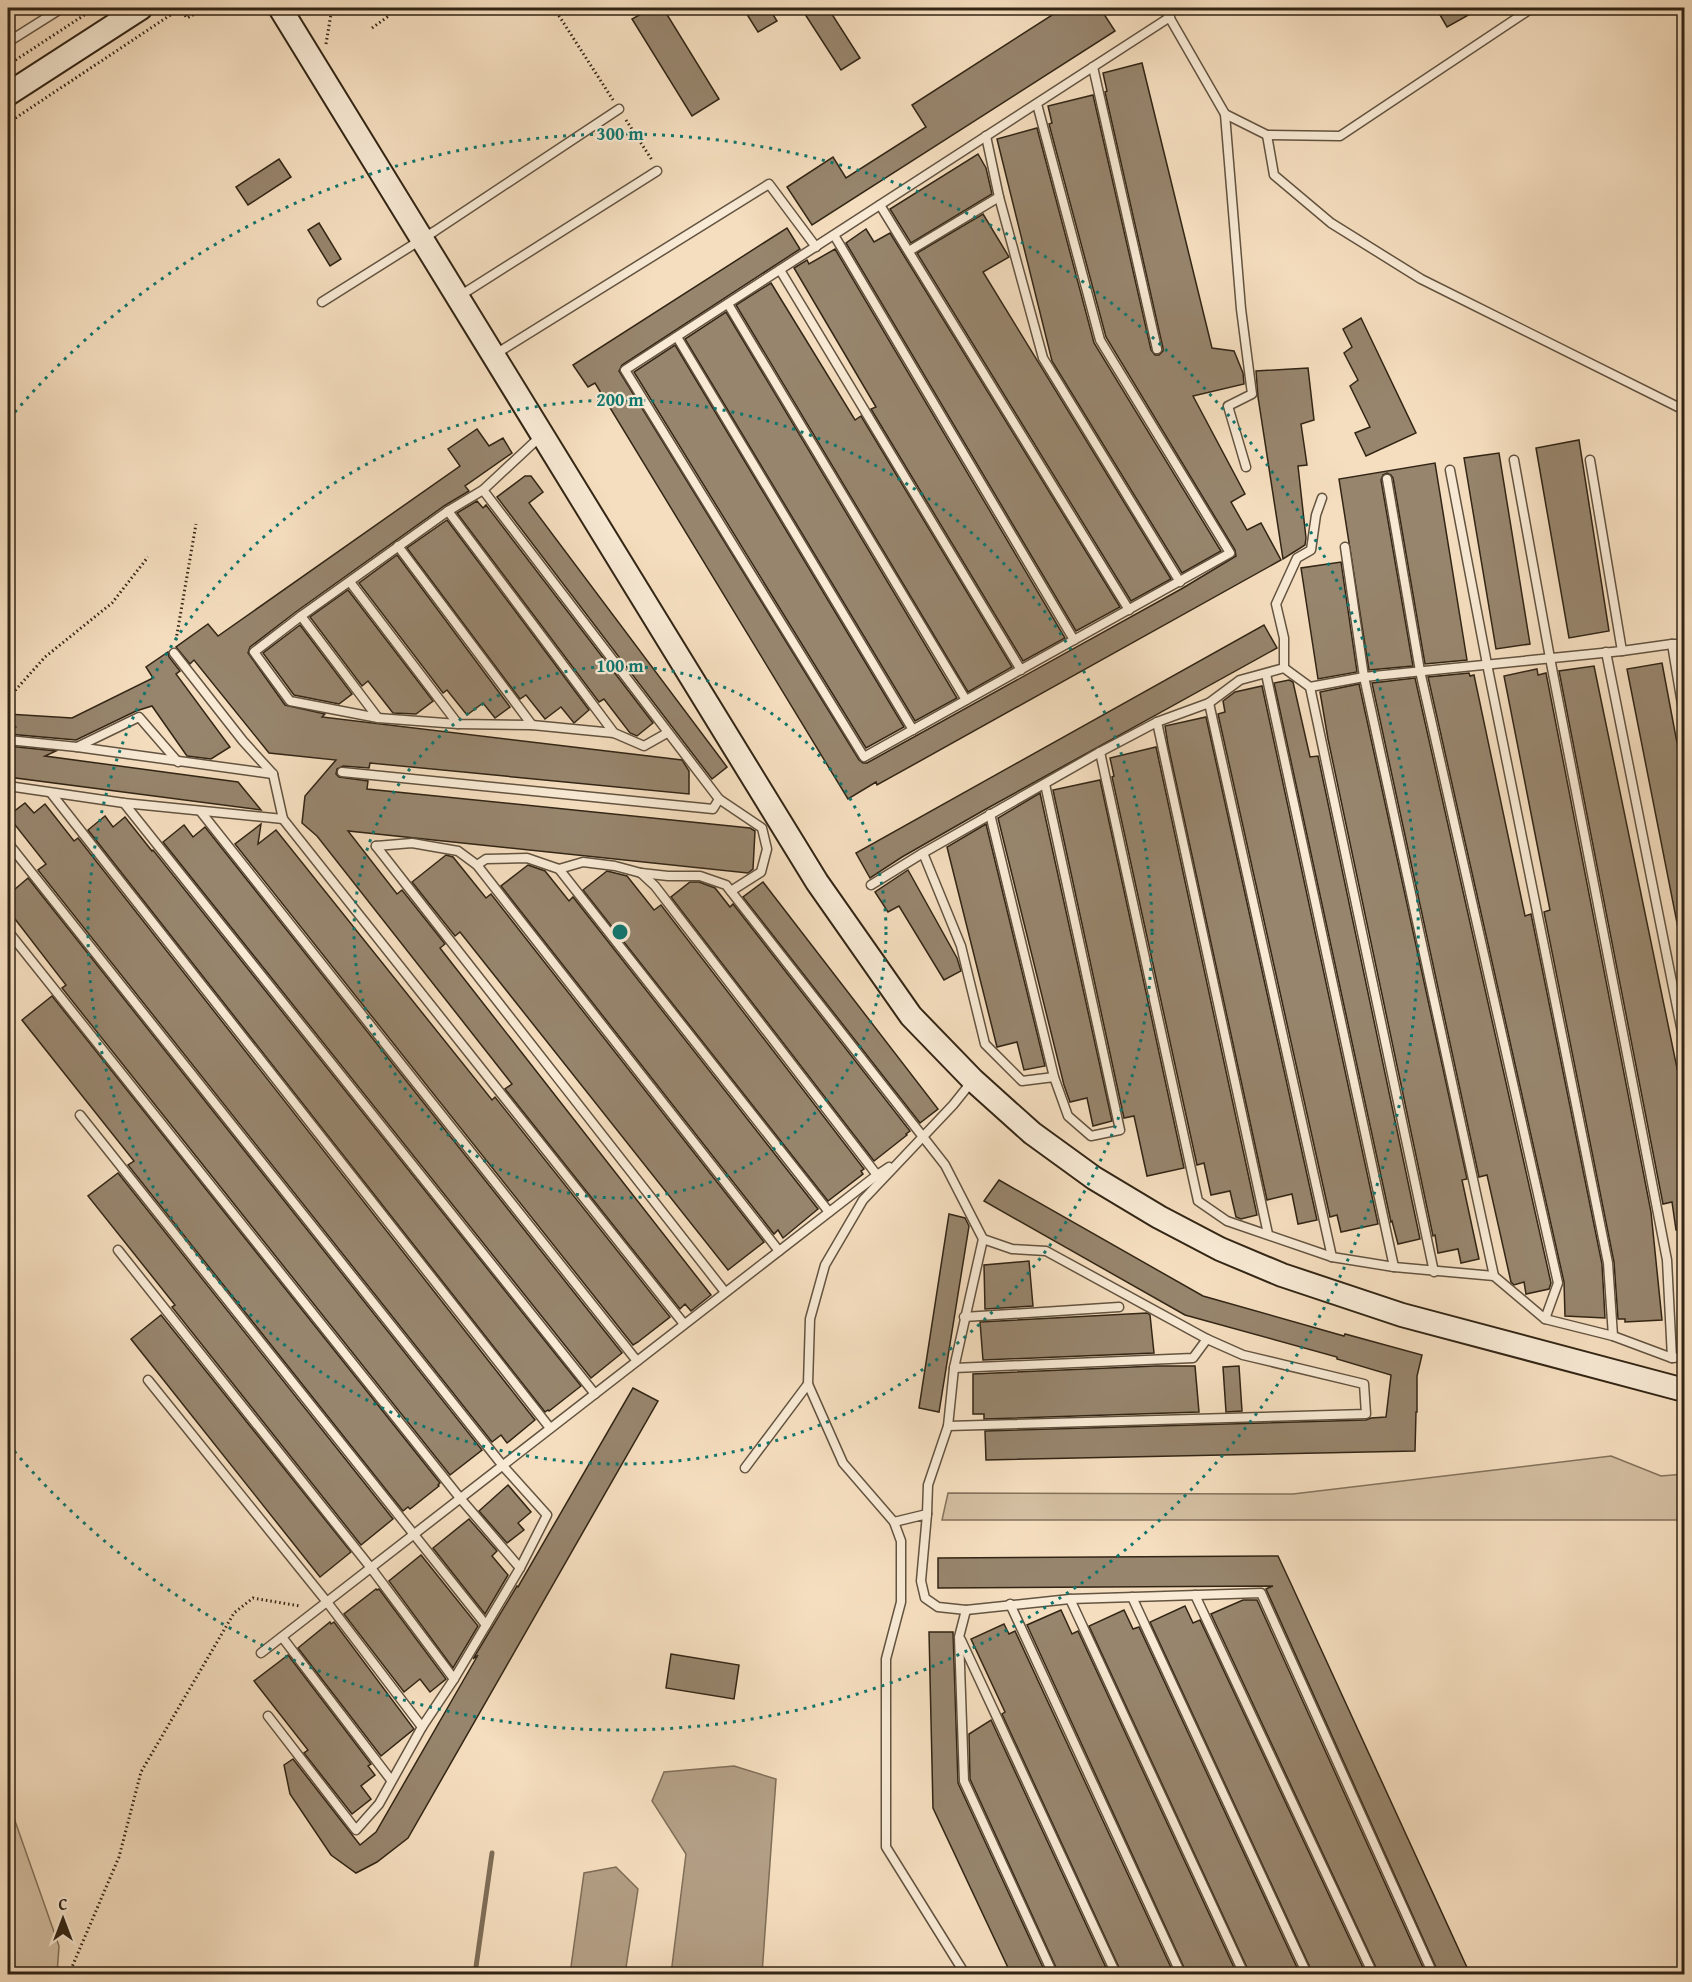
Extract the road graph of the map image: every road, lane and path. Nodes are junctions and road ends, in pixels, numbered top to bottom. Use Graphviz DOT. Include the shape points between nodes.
graph roads {
  1 [pos="62,8"];
  2 [pos="95,8"];
  3 [pos="141,8"];
  4 [pos="180,8"];
  5 [pos="206,8"];
  6 [pos="280,8"];
  7 [pos="332,8"];
  8 [pos="386,8"];
  9 [pos="554,8"];
  10 [pos="1164,8"];
  11 [pos="1532,8"];
  12 [pos="1170,17"];
  13 [pos="372,28"];
  14 [pos="8,42"];
  15 [pos="326,45"];
  16 [pos="8,65"];
  17 [pos="1093,67"];
  18 [pos="8,94"];
  19 [pos="1037,104"];
  20 [pos="619,109"];
  21 [pos="1225,114"];
  22 [pos="8,123"];
  23 [pos="1267,135"];
  24 [pos="986,136"];
  25 [pos="656,168"];
  26 [pos="999,197"];
  27 [pos="880,205"];
  28 [pos="834,235"];
  29 [pos="422,240"];
  30 [pos="816,247"];
  31 [pos="909,251"];
  32 [pos="780,270"];
  33 [pos="458,297"];
  34 [pos="322,302"];
  35 [pos="728,304"];
  36 [pos="677,337"];
  37 [pos="1156,349"];
  38 [pos="493,355"];
  39 [pos="1684,410"];
  40 [pos="542,435"];
  41 [pos="1514,460"];
  42 [pos="1590,460"];
  43 [pos="1246,467"];
  44 [pos="1450,470"];
  45 [pos="1387,480"];
  46 [pos="483,490"];
  47 [pos="1322,498"];
  48 [pos="447,511"];
  49 [pos="196,524"];
  50 [pos="398,546"];
  51 [pos="1345,547"];
  52 [pos="148,557"];
  53 [pos="351,582"];
  54 [pos="1179,582"];
  55 [pos="1129,610"];
  56 [pos="301,616"];
  57 [pos="1074,640"];
  58 [pos="1672,644"];
  59 [pos="1684,644"];
  60 [pos="1622,651"];
  61 [pos="1606,652"];
  62 [pos="174,653"];
  63 [pos="1550,658"];
  64 [pos="1486,664"];
  65 [pos="1284,668"];
  66 [pos="1021,670"];
  67 [pos="1420,671"];
  68 [pos="1266,674"];
  69 [pos="1364,676"];
  70 [pos="1310,687"];
  71 [pos="966,700"];
  72 [pos="1209,704"];
  73 [pos="8,711"];
  74 [pos="1684,716"];
  75 [pos="378,718"];
  76 [pos="1157,722"];
  77 [pos="458,724"];
  78 [pos="532,725"];
  79 [pos="913,730"];
  80 [pos="614,733"];
  81 [pos="667,733"];
  82 [pos="8,740"];
  83 [pos="77,747"];
  84 [pos="1100,752"];
  85 [pos="179,762"];
  86 [pos="342,772"];
  87 [pos="273,774"];
  88 [pos="1045,784"];
  89 [pos="8,786"];
  90 [pos="51,793"];
  91 [pos="719,799"];
  92 [pos="124,803"];
  93 [pos="201,812"];
  94 [pos="990,814"];
  95 [pos="283,819"];
  96 [pos="8,843"];
  97 [pos="923,853"];
  98 [pos="477,865"];
  99 [pos="559,869"];
  100 [pos="641,873"];
  101 [pos="871,885"];
  102 [pos="731,891"];
  103 [pos="11,935"];
  104 [pos="1684,1042"];
  105 [pos="1054,1077"];
  106 [pos="973,1080"];
  107 [pos="80,1115"];
  108 [pos="923,1136"];
  109 [pos="898,1163"];
  110 [pos="877,1175"];
  111 [pos="829,1212"];
  112 [pos="1268,1234"];
  113 [pos="983,1239"];
  114 [pos="118,1250"];
  115 [pos="779,1251"];
  116 [pos="1332,1257"];
  117 [pos="1394,1267"];
  118 [pos="1434,1272"];
  119 [pos="1494,1276"];
  120 [pos="725,1292"];
  121 [pos="1119,1307"];
  122 [pos="964,1317"];
  123 [pos="1545,1319"];
  124 [pos="684,1324"];
  125 [pos="1613,1336"];
  126 [pos="1207,1339"];
  127 [pos="1684,1357"];
  128 [pos="1672,1358"];
  129 [pos="636,1361"];
  130 [pos="954,1368"];
  131 [pos="148,1380"];
  132 [pos="808,1384"];
  133 [pos="1684,1390"];
  134 [pos="595,1394"];
  135 [pos="948,1426"];
  136 [pos="550,1428"];
  137 [pos="503,1466"];
  138 [pos="745,1468"];
  139 [pos="460,1498"];
  140 [pos="927,1514"];
  141 [pos="894,1522"];
  142 [pos="414,1534"];
  143 [pos="371,1568"];
  144 [pos="520,1568"];
  145 [pos="1195,1595"];
  146 [pos="1132,1597"];
  147 [pos="1070,1599"];
  148 [pos="327,1602"];
  149 [pos="1010,1604"];
  150 [pos="966,1610"];
  151 [pos="315,1611"];
  152 [pos="486,1625"];
  153 [pos="282,1637"];
  154 [pos="960,1637"];
  155 [pos="261,1653"];
  156 [pos="454,1678"];
  157 [pos="268,1716"];
  158 [pos="422,1727"];
  159 [pos="391,1780"];
  160 [pos="69,1974"];
  161 [pos="965,1974"];
  162 [pos="1053,1974"];
  163 [pos="1116,1974"];
  164 [pos="1181,1974"];
  165 [pos="1244,1974"];
  166 [pos="1307,1974"];
  167 [pos="1373,1974"];
  168 [pos="1433,1974"];
  1 -- 14 [label="lane"];
  2 -- 16 [label="path"];
  3 -- 18 [label="main road"];
  4 -- 5 [label="path" via="187,18"];
  4 -- 22 [label="path"];
  6 -- 29 [label="main road"];
  7 -- 15 [label="path"];
  8 -- 13 [label="path" via="390,15"];
  9 -- 20 [label="path"];
  10 -- 12 [label="lane"];
  11 -- 23 [label="lane" via="1340,136"];
  12 -- 17 [label="lane"];
  12 -- 21 [label="lane"];
  17 -- 19 [label="lane"];
  17 -- 37 [label="lane"];
  19 -- 24 [label="lane"];
  19 -- 54 [label="lane" via="1100,340 1230,554"];
  20 -- 25 [label="path"];
  20 -- 29 [label="lane"];
  21 -- 23 [label="lane"];
  21 -- 43 [label="lane" via="1252,394 1228,406"];
  23 -- 39 [label="lane" via="1274,175 1331,223 1421,279"];
  24 -- 26 [label="lane"];
  24 -- 27 [label="lane"];
  25 -- 33 [label="lane"];
  26 -- 31 [label="lane"];
  26 -- 54 [label="lane" via="1043,358"];
  27 -- 28 [label="lane"];
  27 -- 31 [label="lane"];
  28 -- 30 [label="lane"];
  28 -- 57 [label="lane"];
  29 -- 33 [label="main road"];
  29 -- 34 [label="lane"];
  30 -- 32 [label="lane"];
  30 -- 38 [label="lane" via="769,184"];
  31 -- 55 [label="lane"];
  32 -- 35 [label="lane"];
  32 -- 66 [label="lane"];
  33 -- 38 [label="main road"];
  35 -- 36 [label="lane"];
  35 -- 71 [label="lane"];
  36 -- 79 [label="lane"];
  36 -- 79 [label="lane" via="625,370 864,757"];
  38 -- 40 [label="main road"];
  40 -- 46 [label="lane"];
  40 -- 106 [label="main road" via="818,882 911,1016"];
  41 -- 63 [label="lane"];
  42 -- 60 [label="lane"];
  44 -- 64 [label="lane"];
  45 -- 67 [label="lane"];
  46 -- 48 [label="lane"];
  46 -- 81 [label="lane"];
  47 -- 65 [label="lane" via="1311,550 1297,558 1276,604 1284,638"];
  48 -- 50 [label="lane"];
  48 -- 80 [label="lane"];
  49 -- 62 [label="path"];
  50 -- 53 [label="lane"];
  50 -- 78 [label="lane"];
  51 -- 69 [label="lane"];
  52 -- 73 [label="path" via="112,603 45,657 11,695"];
  53 -- 56 [label="lane"];
  53 -- 77 [label="lane"];
  54 -- 55 [label="lane"];
  55 -- 57 [label="lane"];
  56 -- 75 [label="lane"];
  56 -- 75 [label="lane" via="254,652 290,701"];
  57 -- 66 [label="lane"];
  58 -- 59 [label="lane"];
  58 -- 60 [label="lane"];
  58 -- 74 [label="lane"];
  60 -- 61 [label="lane"];
  61 -- 63 [label="lane"];
  61 -- 104 [label="lane"];
  62 -- 87 [label="lane"];
  63 -- 64 [label="lane"];
  63 -- 128 [label="lane" via="1667,1260"];
  64 -- 67 [label="lane"];
  64 -- 125 [label="lane" via="1608,1263"];
  65 -- 68 [label="lane"];
  65 -- 70 [label="lane"];
  66 -- 71 [label="lane"];
  67 -- 69 [label="lane"];
  67 -- 123 [label="lane" via="1558,1284"];
  68 -- 72 [label="lane" via="1240,680"];
  68 -- 117 [label="lane"];
  69 -- 70 [label="lane"];
  69 -- 119 [label="lane"];
  70 -- 118 [label="lane"];
  71 -- 79 [label="lane"];
  72 -- 76 [label="lane"];
  72 -- 116 [label="lane"];
  75 -- 77 [label="lane"];
  76 -- 84 [label="lane"];
  76 -- 112 [label="lane"];
  77 -- 78 [label="lane"];
  78 -- 80 [label="lane"];
  80 -- 81 [label="lane" via="644,746"];
  81 -- 91 [label="lane"];
  82 -- 83 [label="lane"];
  83 -- 85 [label="lane"];
  83 -- 85 [label="lane" via="139,717"];
  84 -- 88 [label="lane"];
  84 -- 112 [label="lane" via="1198,1201 1227,1221"];
  85 -- 87 [label="lane"];
  86 -- 91 [label="lane" via="713,809"];
  87 -- 95 [label="lane"];
  88 -- 94 [label="lane"];
  88 -- 105 [label="lane" via="1120,1130 1091,1136 1068,1116"];
  89 -- 90 [label="lane"];
  90 -- 92 [label="lane"];
  90 -- 136 [label="lane"];
  91 -- 102 [label="lane" via="762,828 767,849 761,872"];
  92 -- 93 [label="lane"];
  92 -- 134 [label="lane"];
  93 -- 95 [label="lane"];
  93 -- 129 [label="lane"];
  94 -- 97 [label="lane"];
  94 -- 105 [label="lane"];
  95 -- 124 [label="lane"];
  96 -- 137 [label="lane"];
  97 -- 101 [label="lane"];
  97 -- 105 [label="lane" via="962,946 985,1044 1022,1081"];
  98 -- 99 [label="lane" via="486,859 528,858"];
  98 -- 115 [label="lane"];
  98 -- 120 [label="lane" via="458,851 412,843 376,846"];
  99 -- 100 [label="lane" via="583,862"];
  99 -- 111 [label="lane"];
  100 -- 102 [label="lane" via="700,876 726,885"];
  100 -- 110 [label="lane" via="655,886"];
  102 -- 108 [label="lane"];
  103 -- 139 [label="lane"];
  106 -- 108 [label="lane"];
  106 -- 133 [label="main road" via="1032,1133 1094,1178 1220,1249 1282,1275 1401,1315"];
  107 -- 142 [label="lane"];
  108 -- 109 [label="lane"];
  108 -- 113 [label="lane" via="945,1165"];
  109 -- 110 [label="lane"];
  109 -- 132 [label="lane" via="863,1200 825,1265 810,1319"];
  110 -- 111 [label="lane"];
  111 -- 115 [label="lane"];
  112 -- 116 [label="lane"];
  113 -- 122 [label="lane"];
  113 -- 126 [label="lane" via="1012,1249 1046,1251"];
  114 -- 143 [label="lane"];
  115 -- 120 [label="lane"];
  116 -- 117 [label="lane"];
  117 -- 118 [label="lane"];
  118 -- 119 [label="lane"];
  119 -- 123 [label="lane"];
  120 -- 124 [label="lane"];
  121 -- 122 [label="lane"];
  122 -- 130 [label="lane"];
  123 -- 125 [label="lane"];
  124 -- 129 [label="lane"];
  125 -- 128 [label="lane"];
  126 -- 130 [label="lane" via="1193,1358"];
  126 -- 135 [label="lane" via="1243,1355 1364,1384 1366,1414"];
  127 -- 128 [label="lane"];
  129 -- 134 [label="lane"];
  130 -- 135 [label="lane"];
  131 -- 148 [label="lane"];
  132 -- 138 [label="lane"];
  132 -- 141 [label="lane" via="843,1463"];
  134 -- 136 [label="lane"];
  135 -- 140 [label="lane" via="928,1485"];
  136 -- 137 [label="lane"];
  137 -- 139 [label="lane"];
  137 -- 144 [label="lane" via="547,1515"];
  139 -- 142 [label="lane"];
  139 -- 144 [label="lane"];
  140 -- 141 [label="lane"];
  140 -- 150 [label="lane" via="921,1581 925,1598 938,1607"];
  141 -- 161 [label="lane" via="901,1541 901,1602 886,1659 886,1847"];
  142 -- 143 [label="lane"];
  142 -- 152 [label="lane"];
  143 -- 148 [label="lane"];
  143 -- 156 [label="lane"];
  144 -- 152 [label="lane"];
  145 -- 146 [label="lane"];
  145 -- 167 [label="lane"];
  145 -- 168 [label="lane" via="1261,1593"];
  146 -- 147 [label="lane"];
  146 -- 166 [label="lane"];
  147 -- 149 [label="lane"];
  147 -- 165 [label="lane"];
  148 -- 151 [label="lane"];
  148 -- 158 [label="lane"];
  149 -- 150 [label="lane"];
  149 -- 164 [label="lane"];
  150 -- 154 [label="lane"];
  151 -- 153 [label="lane"];
  151 -- 160 [label="path" via="253,1598 234,1613 141,1772 119,1857"];
  152 -- 156 [label="lane"];
  153 -- 155 [label="lane"];
  153 -- 159 [label="lane"];
  154 -- 162 [label="lane" via="964,1781"];
  154 -- 163 [label="lane"];
  156 -- 158 [label="lane"];
  157 -- 159 [label="lane" via="356,1830 379,1804"];
  158 -- 159 [label="lane"];
}
